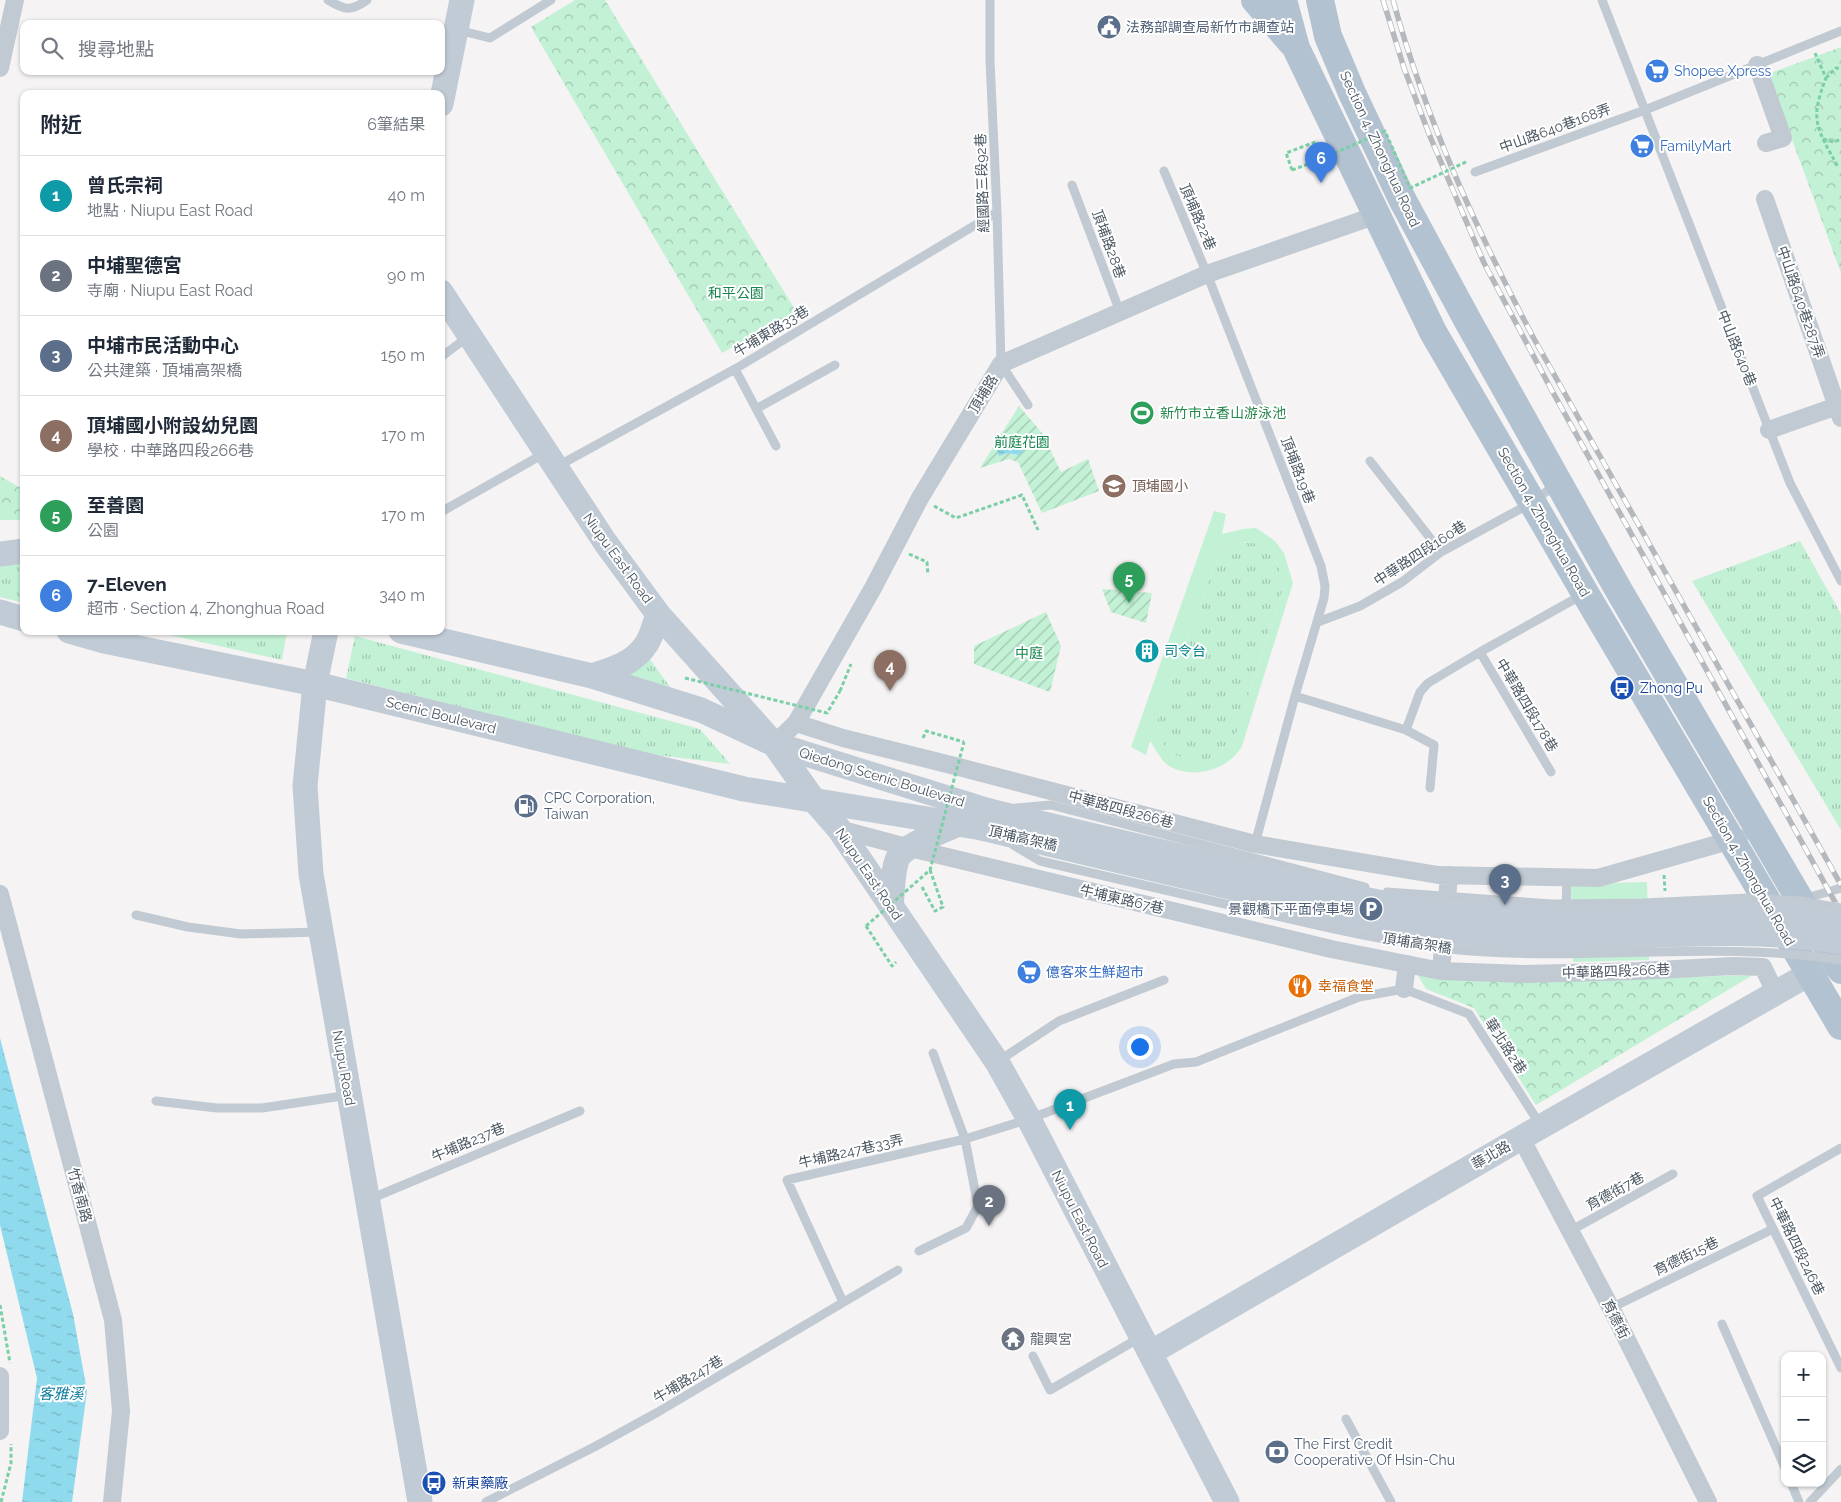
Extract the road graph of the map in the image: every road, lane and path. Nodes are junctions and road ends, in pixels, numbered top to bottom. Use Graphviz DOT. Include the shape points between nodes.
graph roads {
  1 [pos="14,0"];
  2 [pos="328,0"];
  3 [pos="367,0"];
  4 [pos="462,0"];
  5 [pos="551,0"];
  6 [pos="990,0"];
  7 [pos="1254,0"];
  8 [pos="1283,0"];
  9 [pos="1320,0"];
  10 [pos="1602,0"];
  11 [pos="457,30"];
  12 [pos="1841,31"];
  13 [pos="1811,43"];
  14 [pos="1296,48"];
  15 [pos="1758,65"];
  16 [pos="0,68"];
  17 [pos="1841,69"];
  18 [pos="1826,78"];
  19 [pos="444,90"];
  20 [pos="1645,110"];
  21 [pos="1822,138"];
  22 [pos="1841,139"];
  23 [pos="1766,144"];
  24 [pos="1323,148"];
  25 [pos="1468,161"];
  26 [pos="1838,167"];
  27 [pos="1164,172"];
  28 [pos="1475,172"];
  29 [pos="1072,185"];
  30 [pos="1765,199"];
  31 [pos="998,212"];
  32 [pos="1376,215"];
  33 [pos="1207,274"];
  34 [pos="445,298"];
  35 [pos="1120,312"];
  36 [pos="470,336"];
  37 [pos="445,354"];
  38 [pos="1001,364"];
  39 [pos="836,365"];
  40 [pos="735,369"];
  41 [pos="1028,405"];
  42 [pos="756,410"];
  43 [pos="1839,412"];
  44 [pos="1769,430"];
  45 [pos="776,446"];
  46 [pos="550,460"];
  47 [pos="1370,461"];
  48 [pos="1559,482"];
  49 [pos="920,498"];
  50 [pos="1533,502"];
  51 [pos="445,510"];
  52 [pos="1038,530"];
  53 [pos="895,547"];
  54 [pos="20,552"];
  55 [pos="1441,552"];
  56 [pos="0,554"];
  57 [pos="928,575"];
  58 [pos="1841,581"];
  59 [pos="1585,593"];
  60 [pos="0,612"];
  61 [pos="658,614"];
  62 [pos="20,618"];
  63 [pos="1318,622"];
  64 [pos="83,635"];
  65 [pos="325,635"];
  66 [pos="418,635"];
  67 [pos="1480,652"];
  68 [pos="852,663"];
  69 [pos="592,676"];
  70 [pos="685,678"];
  71 [pos="315,684"];
  72 [pos="1295,696"];
  73 [pos="796,723"];
  74 [pos="1406,730"];
  75 [pos="923,738"];
  76 [pos="774,744"];
  77 [pos="1551,772"];
  78 [pos="1430,788"];
  79 [pos="813,799"];
  80 [pos="977,821"];
  81 [pos="840,829"];
  82 [pos="1758,830"];
  83 [pos="1732,841"];
  84 [pos="1255,844"];
  85 [pos="910,848"];
  86 [pos="930,870"];
  87 [pos="1449,876"];
  88 [pos="1567,878"];
  89 [pos="922,887"];
  90 [pos="1841,888"];
  91 [pos="0,894"];
  92 [pos="1799,899"];
  93 [pos="891,906"];
  94 [pos="1841,908"];
  95 [pos="136,915"];
  96 [pos="1841,923"];
  97 [pos="321,932"];
  98 [pos="1839,958"];
  99 [pos="896,962"];
  100 [pos="1407,964"];
  101 [pos="1441,971"];
  102 [pos="1563,973"];
  103 [pos="1809,974"];
  104 [pos="1164,980"];
  105 [pos="1404,989"];
  106 [pos="1775,992"];
  107 [pos="1841,1026"];
  108 [pos="933,1053"];
  109 [pos="997,1062"];
  110 [pos="349,1095"];
  111 [pos="156,1101"];
  112 [pos="580,1111"];
  113 [pos="1028,1119"];
  114 [pos="1531,1132"];
  115 [pos="965,1139"];
  116 [pos="1841,1148"];
  117 [pos="1673,1174"];
  118 [pos="367,1200"];
  119 [pos="1773,1229"];
  120 [pos="1570,1231"];
  121 [pos="920,1251"];
  122 [pos="898,1270"];
  123 [pos="843,1302"];
  124 [pos="1610,1308"];
  125 [pos="1722,1324"];
  126 [pos="1145,1345"];
  127 [pos="1032,1356"];
  128 [pos="1841,1368"];
  129 [pos="0,1376"];
  130 [pos="1346,1419"];
  131 [pos="0,1431"];
  132 [pos="1781,1459"];
  133 [pos="1841,1469"];
  134 [pos="1793,1487"];
  135 [pos="112,1502"];
  136 [pos="420,1502"];
  137 [pos="486,1502"];
  138 [pos="1227,1502"];
  139 [pos="1391,1502"];
  140 [pos="1708,1502"];
  141 [pos="1799,1502"];
  142 [pos="1810,1502"];
  1 -- 16 [label="street"];
  2 -- 3 [label="lane" via="344,9 356,7"];
  4 -- 11 [label="street"];
  5 -- 11 [label="lane" via="490,38"];
  6 -- 31 [label="lane, 經國路三段92巷"];
  7 -- 14 [label="main road"];
  8 -- 14 [label="main road, Section 4, Zhonghua Road"];
  9 -- 48 [label="main road, Section 4, Zhonghua Road" via="1328,36 1402,199"];
  10 -- 20 [label="lane, 中山路640巷"];
  11 -- 19 [label="street"];
  12 -- 13 [label="lane"];
  13 -- 15 [label="lane"];
  13 -- 18 [label="path"];
  14 -- 32 [label="main road, Section 4, Zhonghua Road" via="1339,159"];
  15 -- 20 [label="lane"];
  15 -- 23 [label="street" via="1784,138"];
  17 -- 18 [label="path" via="1836,68"];
  18 -- 21 [label="path" via="1818,99 1816,122"];
  20 -- 28 [label="lane, 中山路640巷168弄"];
  20 -- 44 [label="lane, 中山路640巷"];
  21 -- 22 [label="path" via="1834,142"];
  21 -- 26 [label="path"];
  24 -- 25 [label="path, bridge" via="1320,140 1286,153 1292,170 1385,131 1410,188"];
  27 -- 33 [label="lane, 頂埔路22巷"];
  29 -- 35 [label="lane, 頂埔路28巷"];
  30 -- 43 [label="street, 中山路640巷287弄"];
  31 -- 38 [label="lane, 經國路三段92巷"];
  31 -- 40 [label="lane, 牛埔東路33巷"];
  32 -- 33 [label="street, 頂埔路"];
  32 -- 50 [label="main road, Section 4, Zhonghua Road" via="1433,332"];
  33 -- 35 [label="street, 頂埔路"];
  33 -- 63 [label="lane, 頂埔路19巷" via="1321,566 1324,598"];
  34 -- 36 [label="street, Niupu East Road"];
  35 -- 38 [label="street, 頂埔路"];
  36 -- 37 [label="lane"];
  36 -- 46 [label="street, Niupu East Road"];
  38 -- 41 [label="lane"];
  38 -- 49 [label="street, 頂埔路"];
  39 -- 42 [label="lane"];
  40 -- 42 [label="lane"];
  40 -- 46 [label="lane, 牛埔東路33巷"];
  42 -- 45 [label="lane"];
  43 -- 44 [label="street, 中山路640巷287弄"];
  44 -- 58 [label="lane, 中山路640巷" via="1790,483"];
  46 -- 51 [label="lane, 牛埔東路33巷"];
  46 -- 61 [label="street, Niupu East Road"];
  47 -- 55 [label="lane"];
  48 -- 50 [label="lane, 中華路四段160巷"];
  48 -- 82 [label="main road, Section 4, Zhonghua Road"];
  49 -- 52 [label="path" via="956,518 1022,495"];
  49 -- 53 [label="street, 頂埔路"];
  50 -- 55 [label="lane, 中華路四段160巷"];
  50 -- 59 [label="main road, Section 4, Zhonghua Road"];
  53 -- 57 [label="path" via="927,562"];
  53 -- 73 [label="street, 頂埔路"];
  54 -- 56 [label="street"];
  55 -- 63 [label="lane, 中華路四段160巷" via="1394,587 1360,606"];
  59 -- 67 [label="lane, 中華路四段178巷"];
  59 -- 83 [label="main road, Section 4, Zhonghua Road"];
  60 -- 62 [label="street"];
  61 -- 69 [label="street" via="648,642 635,658"];
  61 -- 76 [label="street, Niupu East Road"];
  63 -- 72 [label="lane, 頂埔路19巷"];
  64 -- 71 [label="street, Scenic Boulevard"];
  65 -- 71 [label="street, Niupu Road"];
  66 -- 69 [label="street"];
  67 -- 74 [label="lane, 中華路四段178巷" via="1428,683 1420,692"];
  67 -- 77 [label="lane, 中華路四段178巷"];
  68 -- 70 [label="path, bridge" via="827,713"];
  69 -- 76 [label="street" via="701,710"];
  71 -- 79 [label="street, Scenic Boulevard" via="744,788"];
  71 -- 97 [label="street, Niupu Road" via="305,786 311,874"];
  72 -- 74 [label="lane"];
  72 -- 84 [label="lane, 頂埔路19巷"];
  73 -- 76 [label="street, 頂埔路"];
  73 -- 84 [label="street, 中華路四段266巷" via="843,738"];
  74 -- 78 [label="lane" via="1434,745"];
  75 -- 86 [label="path, bridge" via="926,731 964,742"];
  76 -- 79 [label="street, Niupu East Road"];
  76 -- 80 [label="street, Qiedong Scenic Boulevard"];
  79 -- 80 [label="street, Qiedong Scenic Boulevard"];
  79 -- 81 [label="street, Niupu East Road"];
  80 -- 85 [label="street"];
  80 -- 94 [label="lane, 頂埔高架橋, bridge" via="1051,805 1386,892 1552,904 1749,898 1801,901"];
  80 -- 96 [label="street, 頂埔高架橋, bridge" via="1420,910 1607,920 1738,914 1802,916"];
  80 -- 98 [label="street, 頂埔高架橋, bridge" via="1381,923 1469,936 1558,939 1736,932 1804,936"];
  81 -- 85 [label="street, 牛埔東路67巷"];
  81 -- 93 [label="street, Niupu East Road"];
  82 -- 83 [label="street, 中華路四段266巷"];
  82 -- 92 [label="main road, Section 4, Zhonghua Road"];
  83 -- 88 [label="street, 中華路四段266巷" via="1598,878"];
  83 -- 103 [label="main road, Section 4, Zhonghua Road"];
  84 -- 87 [label="street, 中華路四段266巷"];
  85 -- 93 [label="street" via="899,856 894,870"];
  85 -- 100 [label="street, 牛埔東路67巷"];
  86 -- 89 [label="path" via="943,907 935,912"];
  86 -- 99 [label="path, bridge" via="866,926 892,966"];
  87 -- 88 [label="street, 中華路四段266巷"];
  87 -- 101 [label="street"];
  88 -- 102 [label="lane"];
  90 -- 92 [label="lane"];
  91 -- 135 [label="street, 竹香南路" via="112,1320 120,1411"];
  92 -- 98 [label="main road, Section 4, Zhonghua Road"];
  93 -- 109 [label="street, Niupu East Road"];
  95 -- 97 [label="lane" via="240,934"];
  97 -- 110 [label="street, Niupu Road"];
  98 -- 103 [label="street, 華北路"];
  100 -- 101 [label="street, 中華路四段266巷"];
  100 -- 105 [label="street"];
  101 -- 102 [label="street, 中華路四段266巷"];
  102 -- 106 [label="street, 中華路四段266巷" via="1763,967"];
  103 -- 106 [label="street, 華北路"];
  103 -- 107 [label="main road, Section 4, Zhonghua Road"];
  104 -- 109 [label="lane" via="1059,1020"];
  105 -- 113 [label="lane" via="1359,997 1196,1062 1174,1064"];
  105 -- 114 [label="lane, 華北路2巷" via="1468,1014"];
  106 -- 114 [label="street, 華北路"];
  108 -- 115 [label="lane"];
  109 -- 113 [label="street, Niupu East Road"];
  110 -- 111 [label="lane" via="262,1108 218,1108"];
  110 -- 118 [label="street, Niupu Road"];
  112 -- 118 [label="lane, 牛埔路237巷"];
  113 -- 115 [label="lane"];
  113 -- 126 [label="street, Niupu East Road"];
  114 -- 120 [label="street, 育德街"];
  114 -- 126 [label="street, 華北路"];
  115 -- 121 [label="lane" via="978,1206 966,1228"];
  115 -- 123 [label="lane, 牛埔路247巷33弄" via="787,1180"];
  116 -- 119 [label="lane, 中華路四段246巷" via="1757,1196"];
  117 -- 120 [label="lane, 育德街7巷"];
  118 -- 136 [label="street, Niupu Road"];
  119 -- 124 [label="lane, 育德街15巷"];
  119 -- 128 [label="lane, 中華路四段246巷"];
  120 -- 124 [label="street, 育德街"];
  122 -- 123 [label="lane, 牛埔路247巷"];
  123 -- 137 [label="lane, 牛埔路247巷" via="658,1412"];
  124 -- 140 [label="street, 育德街"];
  125 -- 132 [label="lane"];
  126 -- 127 [label="lane" via="1050,1390"];
  126 -- 138 [label="street, Niupu East Road"];
  129 -- 131 [label="street"];
  130 -- 139 [label="lane"];
  133 -- 142 [label="lane"];
  134 -- 141 [label="lane"];
}
